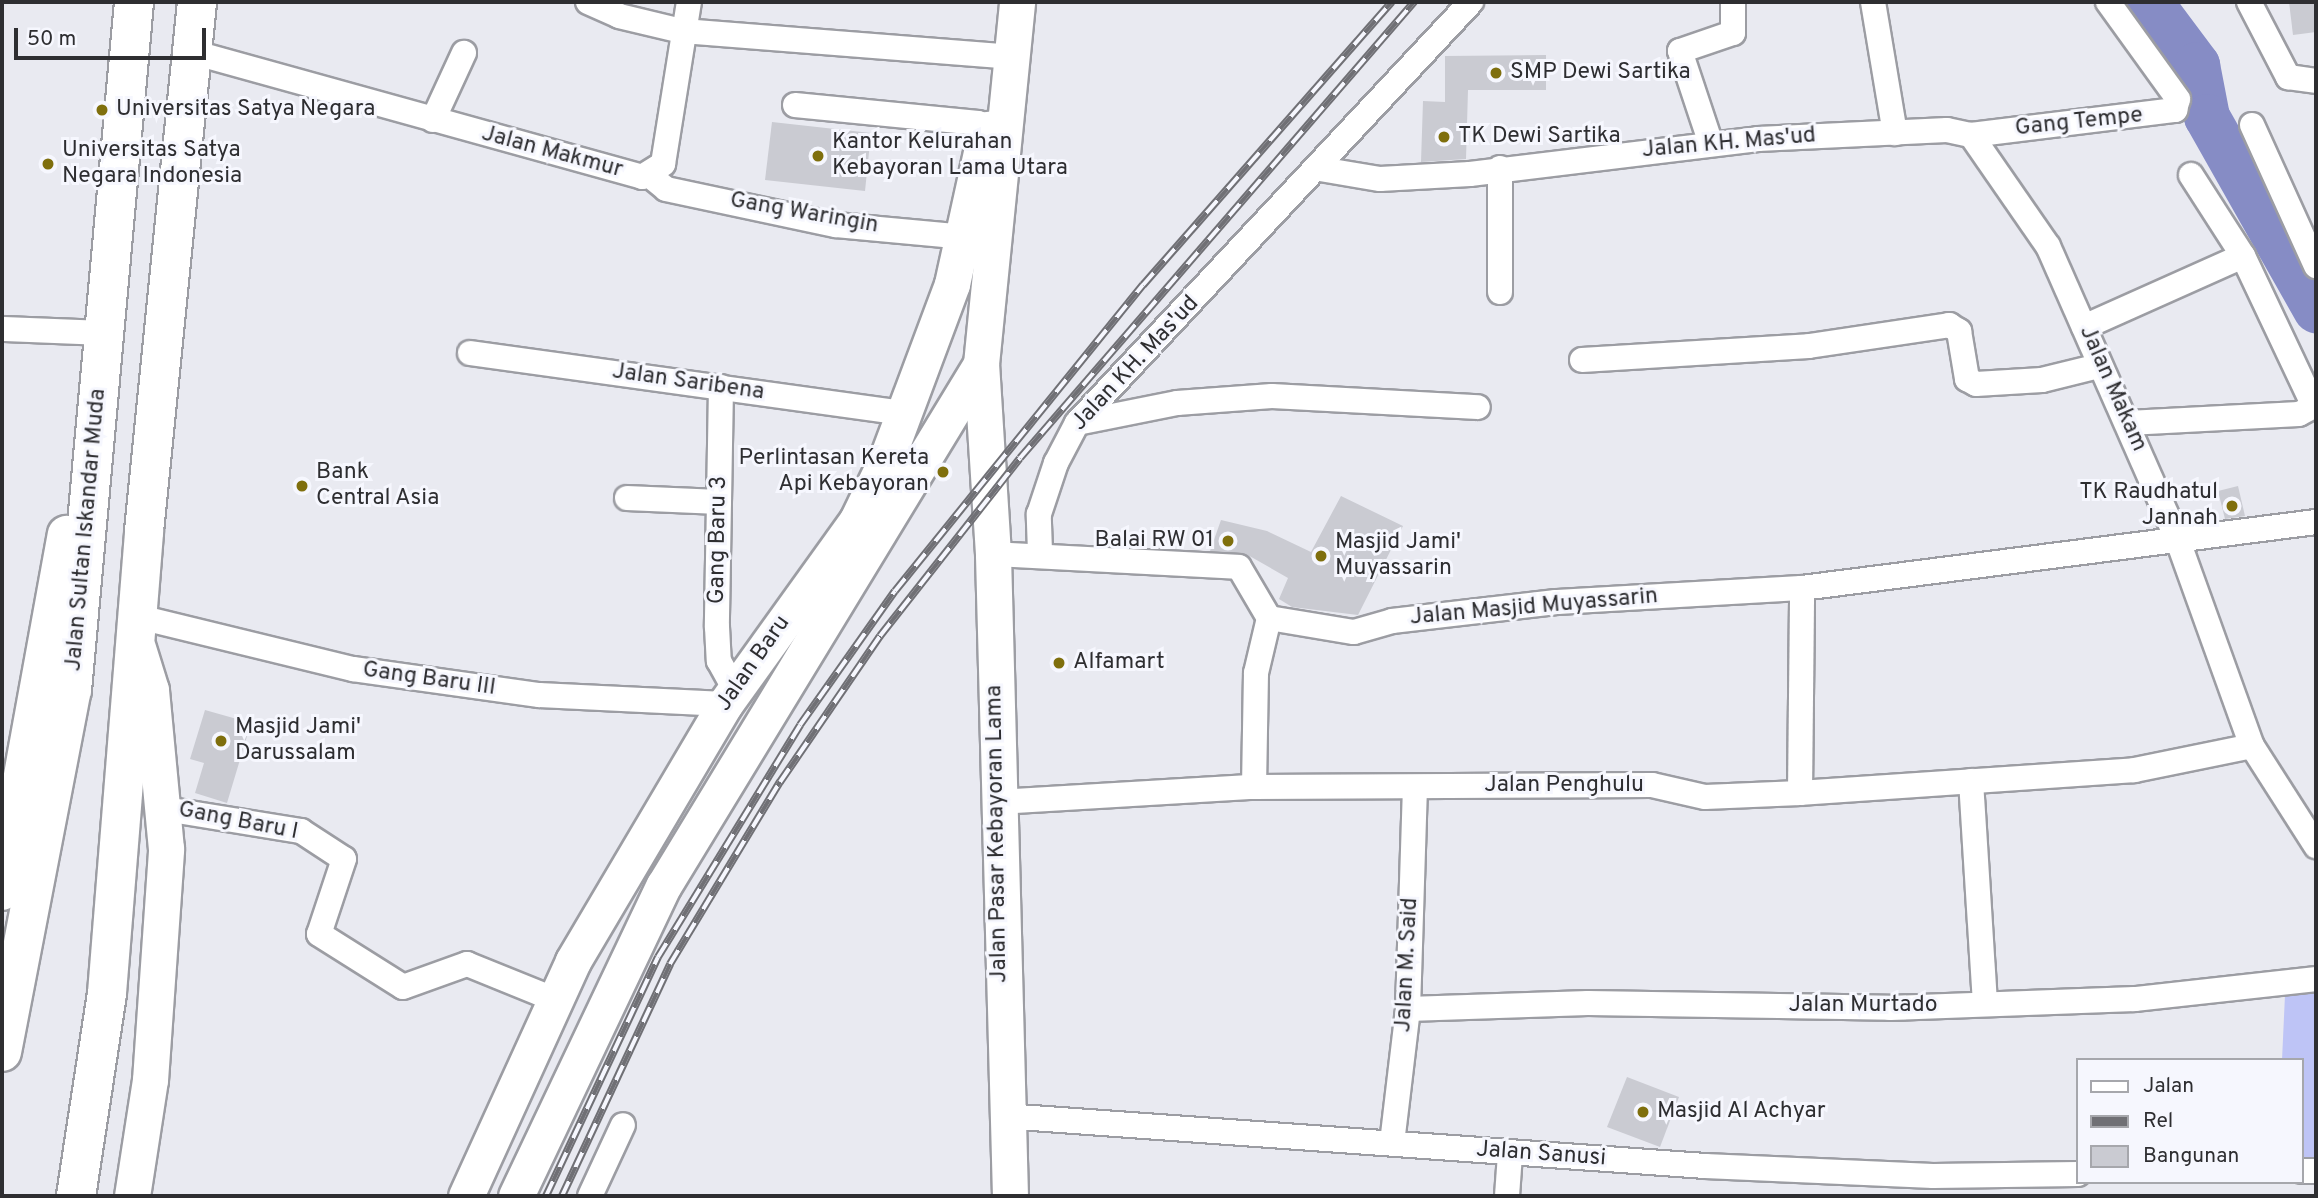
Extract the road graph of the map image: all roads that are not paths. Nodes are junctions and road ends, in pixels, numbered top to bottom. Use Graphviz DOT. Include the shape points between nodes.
graph roads {
  1 [pos="134,2"];
  2 [pos="197,2"];
  3 [pos="588,2"];
  4 [pos="689,2"];
  5 [pos="1017,2"];
  6 [pos="1471,2"];
  7 [pos="1733,2"];
  8 [pos="1873,2"];
  9 [pos="2108,2"];
  10 [pos="2249,2"];
  11 [pos="682,31"];
  12 [pos="192,52"];
  13 [pos="464,53"];
  14 [pos="1011,57"];
  15 [pos="2316,81"];
  16 [pos="795,105"];
  17 [pos="433,120"];
  18 [pos="2252,125"];
  19 [pos="994,128"];
  20 [pos="1895,132"];
  21 [pos="1971,135"];
  22 [pos="1712,144"];
  23 [pos="1500,168"];
  24 [pos="1320,169"];
  25 [pos="649,175"];
  26 [pos="2191,175"];
  27 [pos="965,237"];
  28 [pos="2243,256"];
  29 [pos="2316,266"];
  30 [pos="1500,292"];
  31 [pos="2084,327"];
  32 [pos="2,329"];
  33 [pos="105,333"];
  34 [pos="470,353"];
  35 [pos="1582,360"];
  36 [pos="981,365"];
  37 [pos="2099,366"];
  38 [pos="721,387"];
  39 [pos="963,401"];
  40 [pos="2315,406"];
  41 [pos="1478,407"];
  42 [pos="905,413"];
  43 [pos="1077,423"];
  44 [pos="2128,423"];
  45 [pos="95,455"];
  46 [pos="989,471"];
  47 [pos="627,498"];
  48 [pos="719,502"];
  49 [pos="2316,522"];
  50 [pos="2177,538"];
  51 [pos="1040,552"];
  52 [pos="993,554"];
  53 [pos="1802,588"];
  54 [pos="1269,618"];
  55 [pos="138,632"];
  56 [pos="730,697"];
  57 [pos="2252,746"];
  58 [pos="1971,781"];
  59 [pos="1254,787"];
  60 [pos="1415,787"];
  61 [pos="1800,793"];
  62 [pos="998,802"];
  63 [pos="165,808"];
  64 [pos="2316,846"];
  65 [pos="2,891"];
  66 [pos="2316,979"];
  67 [pos="553,999"];
  68 [pos="1985,1003"];
  69 [pos="1408,1009"];
  70 [pos="2,1052"];
  71 [pos="1004,1116"];
  72 [pos="623,1125"];
  73 [pos="1392,1143"];
  74 [pos="1510,1154"];
  75 [pos="2076,1174"];
  76 [pos="76,1196"];
  77 [pos="132,1196"];
  78 [pos="466,1196"];
  79 [pos="516,1196"];
  80 [pos="590,1196"];
  81 [pos="1010,1196"];
  82 [pos="1507,1196"];
  1 -- 33 [label="highway, Jalan Sultan Iskandar Muda"];
  2 -- 12 [label="highway"];
  3 -- 11 [label="street" via="619,16"];
  4 -- 11 [label="street, Jalan Makmur"];
  5 -- 14 [label="main road"];
  6 -- 24 [label="street, Jalan KH. Mas'ud"];
  7 -- 22 [label="street" via="1733,33 1680,51"];
  8 -- 20 [label="street"];
  9 -- 21 [label="street, Gang Tempe" via="2178,100 2170,113"];
  10 -- 15 [label="street" via="2288,77"];
  11 -- 14 [label="street"];
  11 -- 25 [label="street, Jalan Makmur" via="663,164"];
  12 -- 17 [label="street, Jalan Makmur"];
  12 -- 55 [label="highway"];
  13 -- 17 [label="street"];
  14 -- 19 [label="main road"];
  16 -- 19 [label="street"];
  17 -- 25 [label="street, Jalan Makmur" via="631,175"];
  18 -- 29 [label="street"];
  19 -- 27 [label="main road, Jalan Baru"];
  19 -- 36 [label="main road"];
  20 -- 21 [label="street, Jalan KH. Mas'ud"];
  20 -- 22 [label="street, Jalan KH. Mas'ud"];
  21 -- 31 [label="street, Jalan Makam" via="2048,246"];
  22 -- 23 [label="street, Jalan KH. Mas'ud"];
  23 -- 24 [label="street, Jalan KH. Mas'ud" via="1380,179"];
  23 -- 30 [label="street"];
  24 -- 43 [label="street, Jalan KH. Mas'ud"];
  25 -- 27 [label="street, Gang Waringin" via="666,189 836,225"];
  26 -- 28 [label="street"];
  27 -- 42 [label="main road, Jalan Baru"];
  28 -- 31 [label="street" via="2184,287"];
  28 -- 40 [label="street"];
  31 -- 37 [label="street, Jalan Makam"];
  32 -- 33 [label="street"];
  33 -- 45 [label="highway, Jalan Sultan Iskandar Muda"];
  34 -- 38 [label="street, Jalan Saribena"];
  35 -- 37 [label="street" via="1809,346 1949,325 1959,331 1967,379 1976,384 2042,380"];
  36 -- 39 [label="main road, Jalan Baru"];
  36 -- 46 [label="main road, Jalan Pasar Kebayoran Lama"];
  37 -- 44 [label="street, Jalan Makam"];
  38 -- 42 [label="street, Jalan Saribena"];
  38 -- 48 [label="street, Gang Baru 3"];
  39 -- 46 [label="main road, Jalan Pasar Kebayoran Lama"];
  39 -- 79 [label="main road, Jalan Baru" via="664,885"];
  40 -- 44 [label="street" via="2299,414"];
  41 -- 43 [label="street" via="1272,396 1177,403"];
  42 -- 56 [label="main road, Jalan Baru" via="857,520"];
  43 -- 51 [label="street, Jalan KH. Mas'ud" via="1056,463 1039,514"];
  44 -- 50 [label="street, Jalan Makam"];
  45 -- 65 [label="highway" via="69,524 54,591"];
  45 -- 70 [label="highway, Jalan Sultan Iskandar Muda" via="59,771"];
  46 -- 52 [label="main road, Jalan Pasar Kebayoran Lama"];
  47 -- 48 [label="street"];
  48 -- 56 [label="street, Gang Baru 3" via="719,661"];
  49 -- 50 [label="street"];
  50 -- 53 [label="street, Jalan Masjid Muyassarin"];
  50 -- 57 [label="street, Jalan Makam"];
  51 -- 52 [label="street"];
  51 -- 54 [label="street" via="1182,567 1240,566"];
  52 -- 62 [label="main road, Jalan Pasar Kebayoran Lama"];
  53 -- 54 [label="street, Jalan Masjid Muyassarin" via="1556,602 1392,621 1354,632"];
  53 -- 61 [label="street"];
  54 -- 59 [label="street" via="1256,673"];
  55 -- 56 [label="street, Gang Baru III" via="539,695"];
  55 -- 63 [label="main road" via="151,691"];
  55 -- 76 [label="highway" via="107,993"];
  56 -- 67 [label="main road, Jalan Baru"];
  57 -- 58 [label="street, Jalan Penghulu" via="2134,770"];
  57 -- 64 [label="street, Jalan Makam"];
  58 -- 61 [label="street, Jalan Penghulu"];
  58 -- 68 [label="street"];
  59 -- 60 [label="street, Jalan Penghulu"];
  59 -- 62 [label="street, Jalan Penghulu"];
  60 -- 61 [label="street, Jalan Penghulu" via="1652,785 1705,797"];
  60 -- 69 [label="street, Jalan M. Said"];
  62 -- 71 [label="main road, Jalan Pasar Kebayoran Lama"];
  63 -- 67 [label="street, Gang Baru I" via="301,831 344,859 319,934 402,987 467,964"];
  63 -- 77 [label="main road" via="165,894 150,1080"];
  66 -- 68 [label="street, Jalan Murtado" via="2135,999"];
  67 -- 78 [label="main road, Jalan Baru"];
  68 -- 69 [label="street, Jalan Murtado" via="1890,1008 1588,1003"];
  69 -- 73 [label="street, Jalan M. Said"];
  71 -- 73 [label="street, Jalan Sanusi"];
  71 -- 81 [label="main road, Jalan Pasar Kebayoran Lama"];
  72 -- 80 [label="street"];
  73 -- 74 [label="street, Jalan Sanusi"];
  74 -- 75 [label="street, Jalan Sanusi" via="1901,1175"];
  74 -- 82 [label="street"];
}
